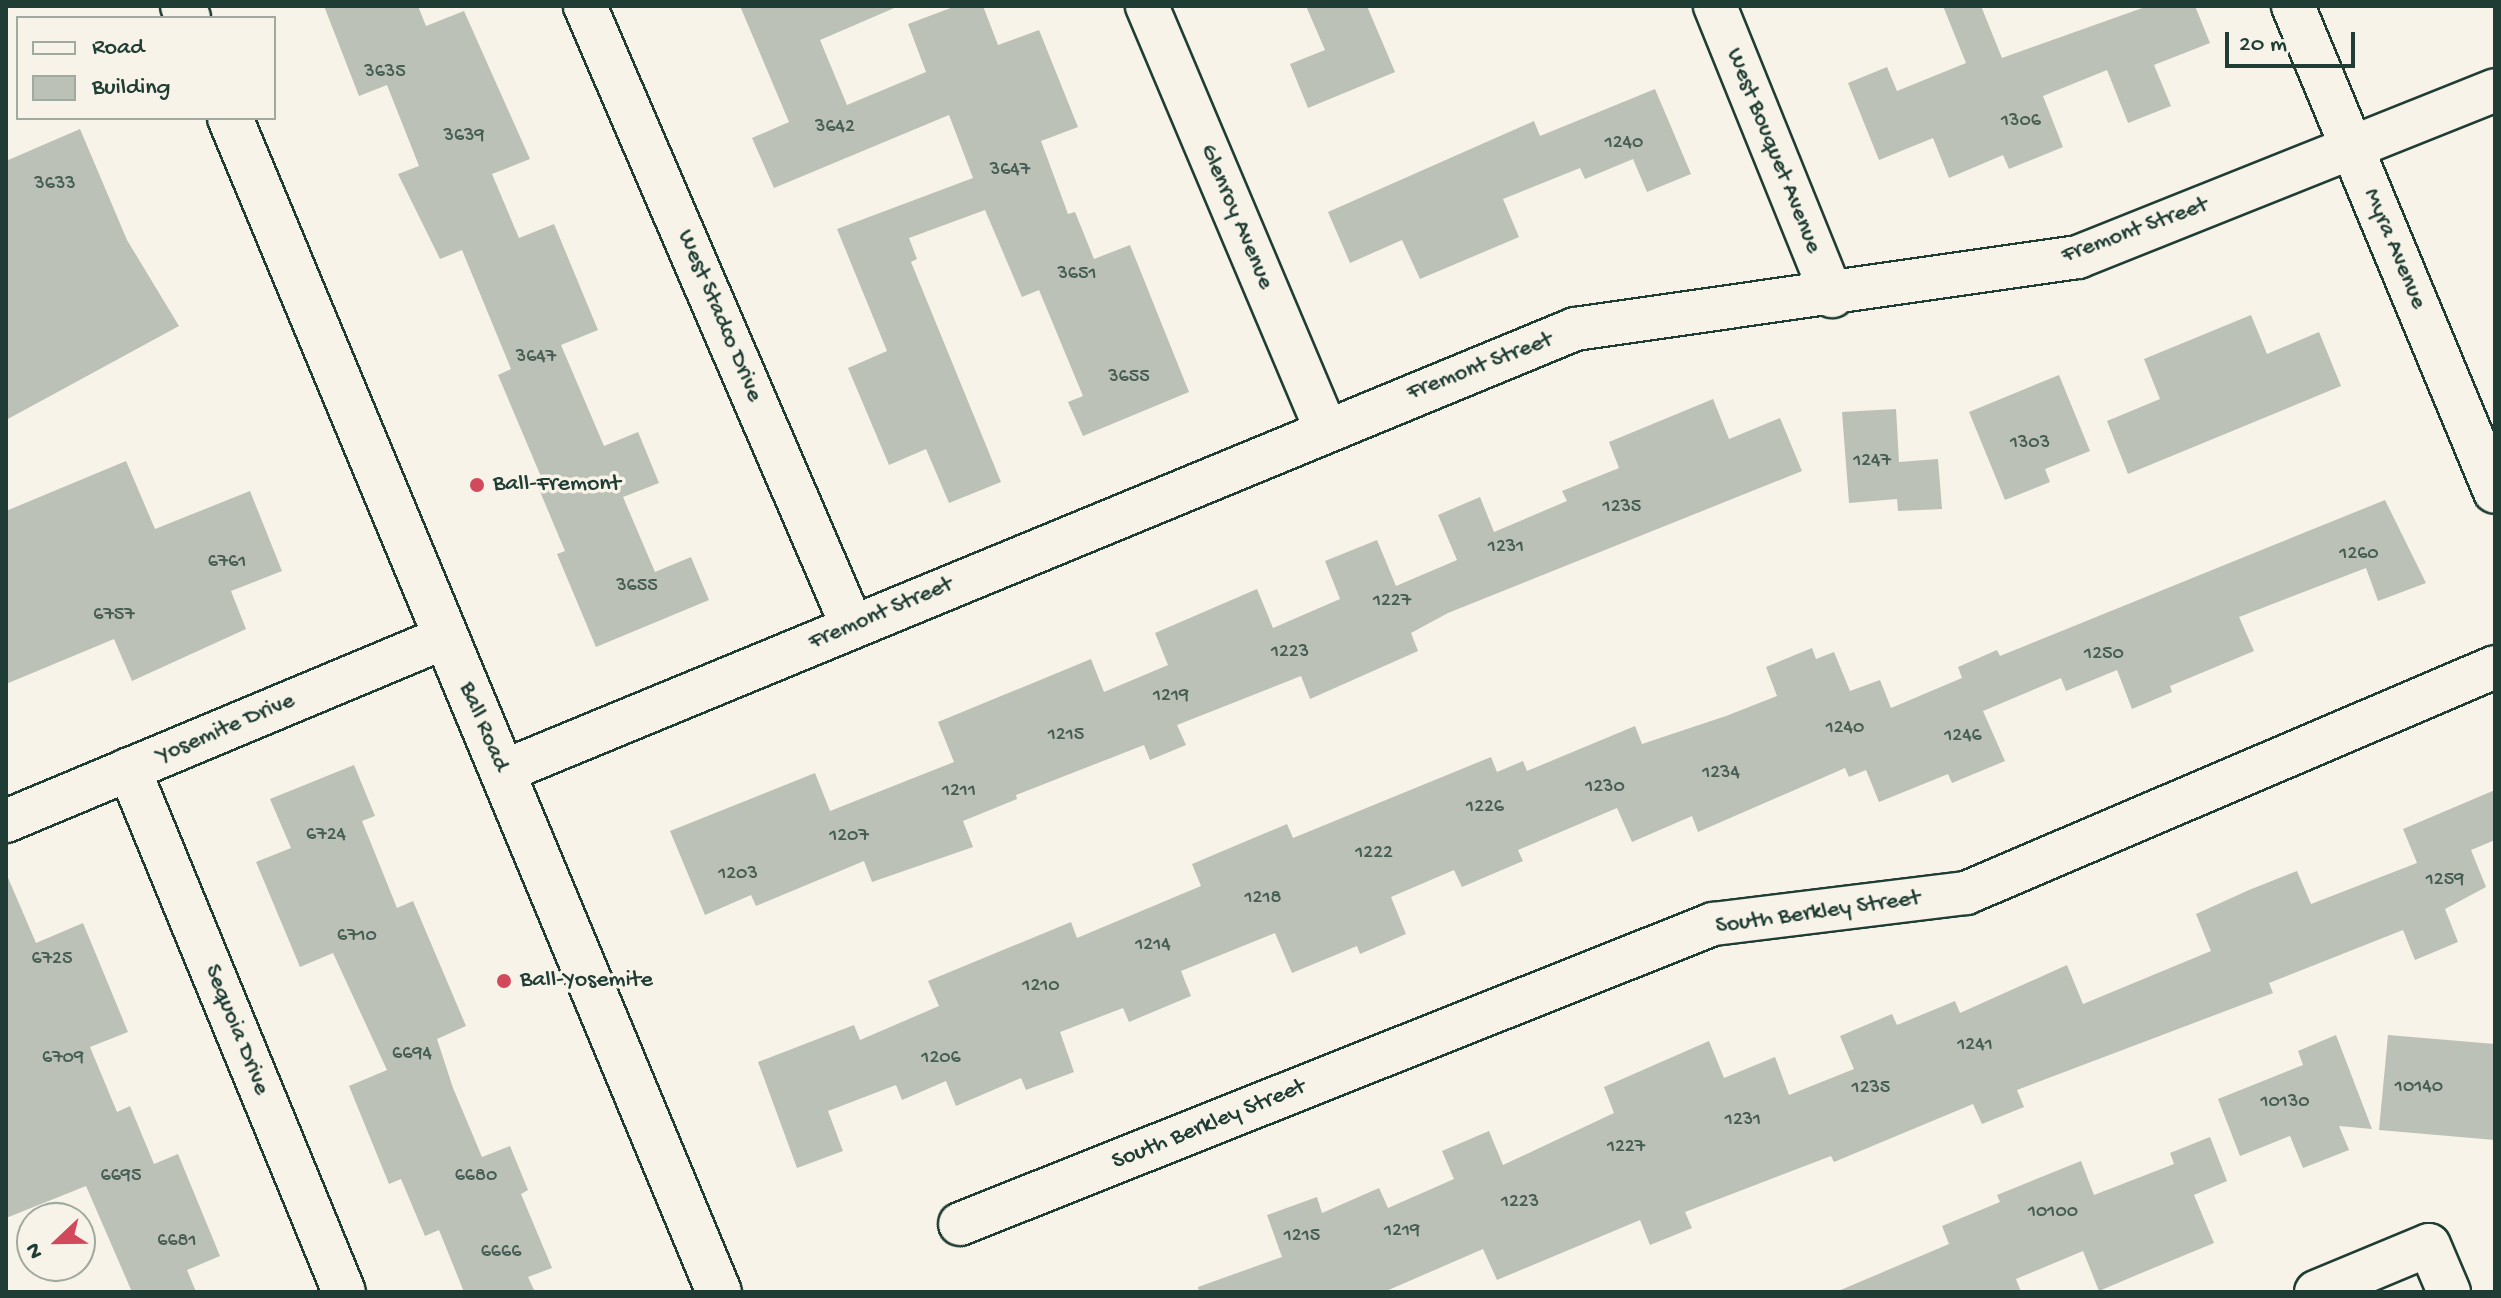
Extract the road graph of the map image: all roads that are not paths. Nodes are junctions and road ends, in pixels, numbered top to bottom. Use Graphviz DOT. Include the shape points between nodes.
graph roads {
  1 [pos="585,6"];
  2 [pos="1147,6"];
  3 [pos="1715,6"];
  4 [pos="2293,6"];
  5 [pos="2495,90"];
  6 [pos="231,120"];
  7 [pos="2352,149"];
  8 [pos="1832,296"];
  9 [pos="1325,428"];
  10 [pos="2495,492"];
  11 [pos="852,626"];
  12 [pos="446,637"];
  13 [pos="2495,667"];
  14 [pos="129,769"];
  15 [pos="502,772"];
  16 [pos="6,821"];
  17 [pos="960,1224"];
  18 [pos="344,1292"];
  19 [pos="719,1292"];
  20 [pos="2316,1292"];
  21 [pos="2449,1292"];
  1 -- 11 [label="street, West Stadco Drive"];
  2 -- 9 [label="street, Glenroy Avenue"];
  3 -- 8 [label="street, West Bouquet Avenue"];
  4 -- 7 [label="street, Myra Avenue"];
  5 -- 7 [label="street, Fremont Street"];
  6 -- 12 [label="main road, Ball Road"];
  7 -- 8 [label="street, Fremont Street" via="2078,257"];
  7 -- 10 [label="street, Myra Avenue"];
  8 -- 9 [label="street, Fremont Street" via="1575,329"];
  9 -- 11 [label="street, Fremont Street"];
  11 -- 15 [label="street, Fremont Street"];
  12 -- 14 [label="street, Yosemite Drive"];
  12 -- 15 [label="main road, Ball Road"];
  13 -- 17 [label="street, South Berkley Street" via="1966,893 1713,924"];
  14 -- 16 [label="street, Yosemite Drive"];
  14 -- 18 [label="street, Sequoia Drive"];
  15 -- 19 [label="main road, Ball Road"];
  20 -- 21 [label="street" via="2429,1245"];
}
